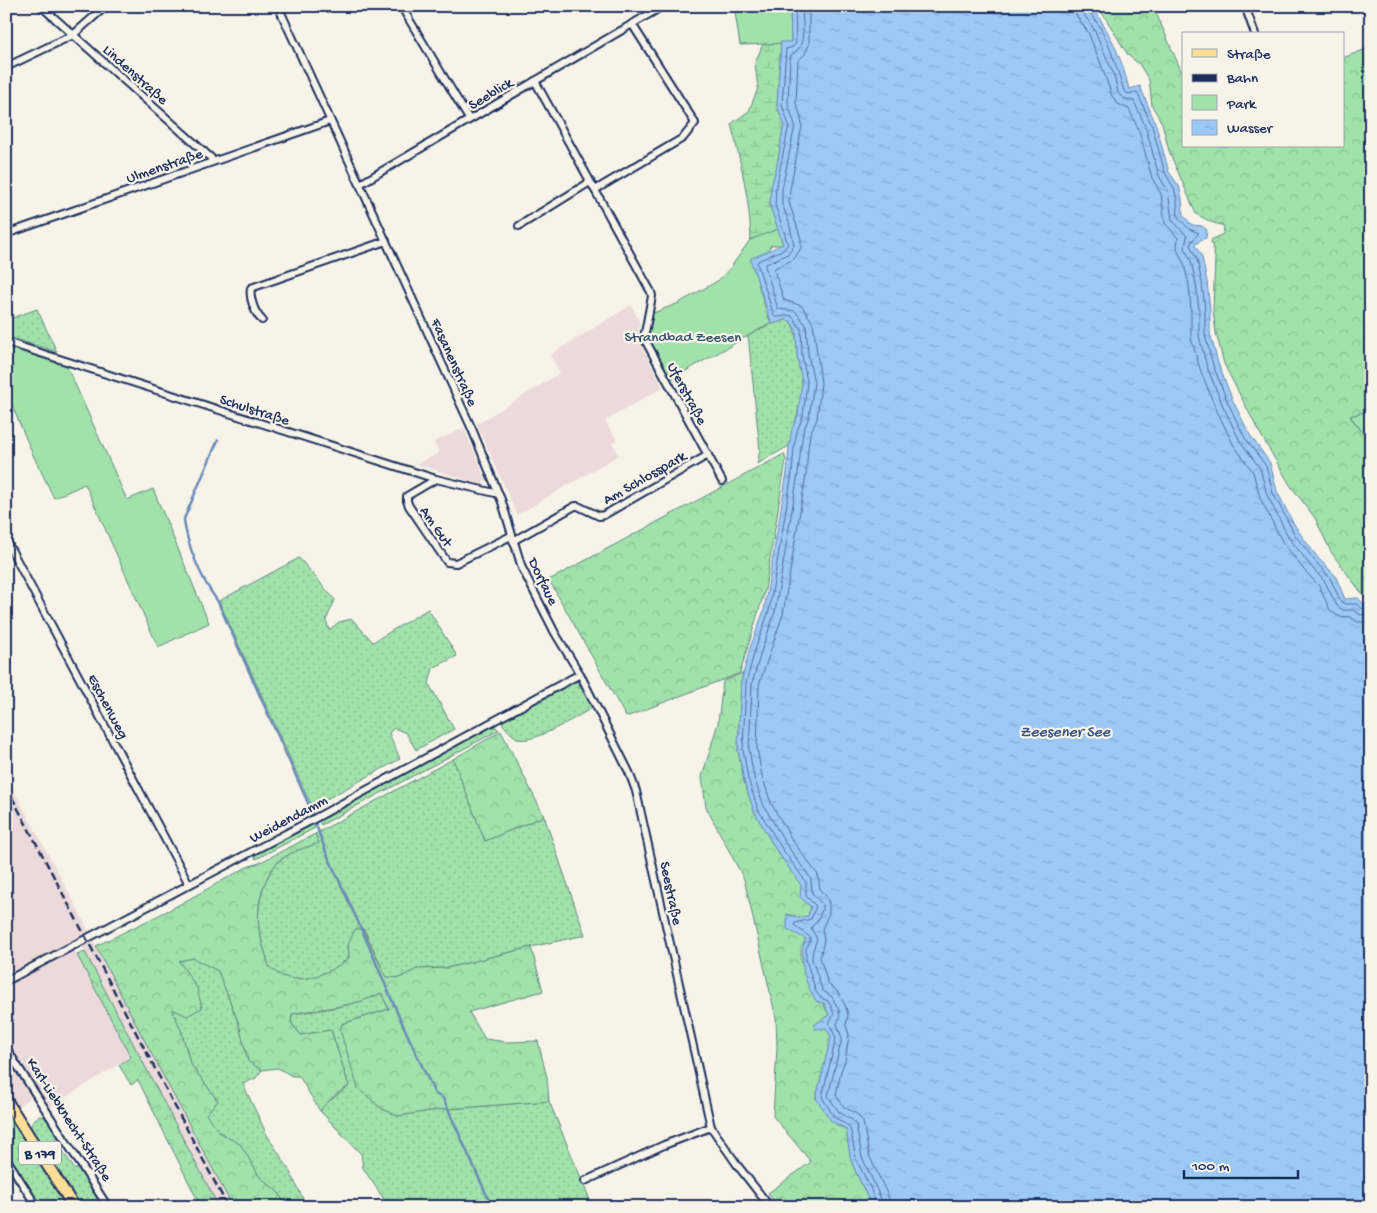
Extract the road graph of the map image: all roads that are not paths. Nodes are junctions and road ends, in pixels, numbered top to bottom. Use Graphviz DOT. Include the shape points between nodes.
graph roads {
  1 [pos="41,6"];
  2 [pos="106,6"];
  3 [pos="278,6"];
  4 [pos="400,6"];
  5 [pos="663,6"];
  6 [pos="1245,6"];
  7 [pos="632,24"];
  8 [pos="1254,32"];
  9 [pos="74,35"];
  10 [pos="6,67"];
  11 [pos="535,81"];
  12 [pos="470,120"];
  13 [pos="330,121"];
  14 [pos="212,161"];
  15 [pos="590,182"];
  16 [pos="360,184"];
  17 [pos="595,190"];
  18 [pos="519,226"];
  19 [pos="6,234"];
  20 [pos="386,241"];
  21 [pos="262,320"];
  22 [pos="6,342"];
  23 [pos="708,455"];
  24 [pos="436,479"];
  25 [pos="722,481"];
  26 [pos="499,494"];
  27 [pos="512,538"];
  28 [pos="6,540"];
  29 [pos="580,674"];
  30 [pos="189,884"];
  31 [pos="6,981"];
  32 [pos="6,1048"];
  33 [pos="6,1100"];
  34 [pos="711,1128"];
  35 [pos="6,1158"];
  36 [pos="585,1182"];
  37 [pos="36,1206"];
  38 [pos="74,1207"];
  39 [pos="108,1207"];
  40 [pos="770,1207"];
  1 -- 9 [label="street, Lindenstraße"];
  2 -- 9 [label="street"];
  3 -- 13 [label="street, Fasanenstraße"];
  4 -- 12 [label="street"];
  5 -- 7 [label="street, Seeblick"];
  6 -- 8 [label="street"];
  7 -- 11 [label="street, Seeblick"];
  7 -- 17 [label="street" via="695,123 683,138"];
  9 -- 10 [label="street"];
  9 -- 14 [label="street, Lindenstraße"];
  11 -- 12 [label="street, Seeblick"];
  11 -- 15 [label="street, Uferstraße"];
  12 -- 16 [label="street, Seeblick"];
  13 -- 14 [label="street, Ulmenstraße"];
  13 -- 16 [label="street, Fasanenstraße"];
  14 -- 19 [label="street, Ulmenstraße"];
  15 -- 17 [label="street, Uferstraße"];
  15 -- 18 [label="street"];
  16 -- 20 [label="street, Fasanenstraße"];
  17 -- 23 [label="street, Uferstraße" via="651,292 644,338"];
  20 -- 21 [label="street" via="251,288 250,295"];
  20 -- 26 [label="street, Fasanenstraße"];
  22 -- 24 [label="street, Schulstraße"];
  23 -- 25 [label="street, Uferstraße"];
  23 -- 27 [label="street, Am Schlosspark" via="604,515 575,506"];
  24 -- 26 [label="street, Schulstraße"];
  24 -- 27 [label="street, Am Gut" via="408,496 407,501 447,562 456,563"];
  26 -- 27 [label="street, Dorfaue"];
  27 -- 29 [label="street, Dorfaue" via="522,568"];
  28 -- 30 [label="street, Eschenweg"];
  29 -- 30 [label="street, Weidendamm"];
  29 -- 34 [label="street, Seestraße" via="636,791"];
  30 -- 31 [label="street, Weidendamm"];
  32 -- 39 [label="street, Karl-Liebknecht-Straße"];
  33 -- 38 [label="main road, B 179"];
  34 -- 36 [label="street" via="664,1145"];
  34 -- 40 [label="street, Seestraße"];
  35 -- 37 [label="street"];
}
